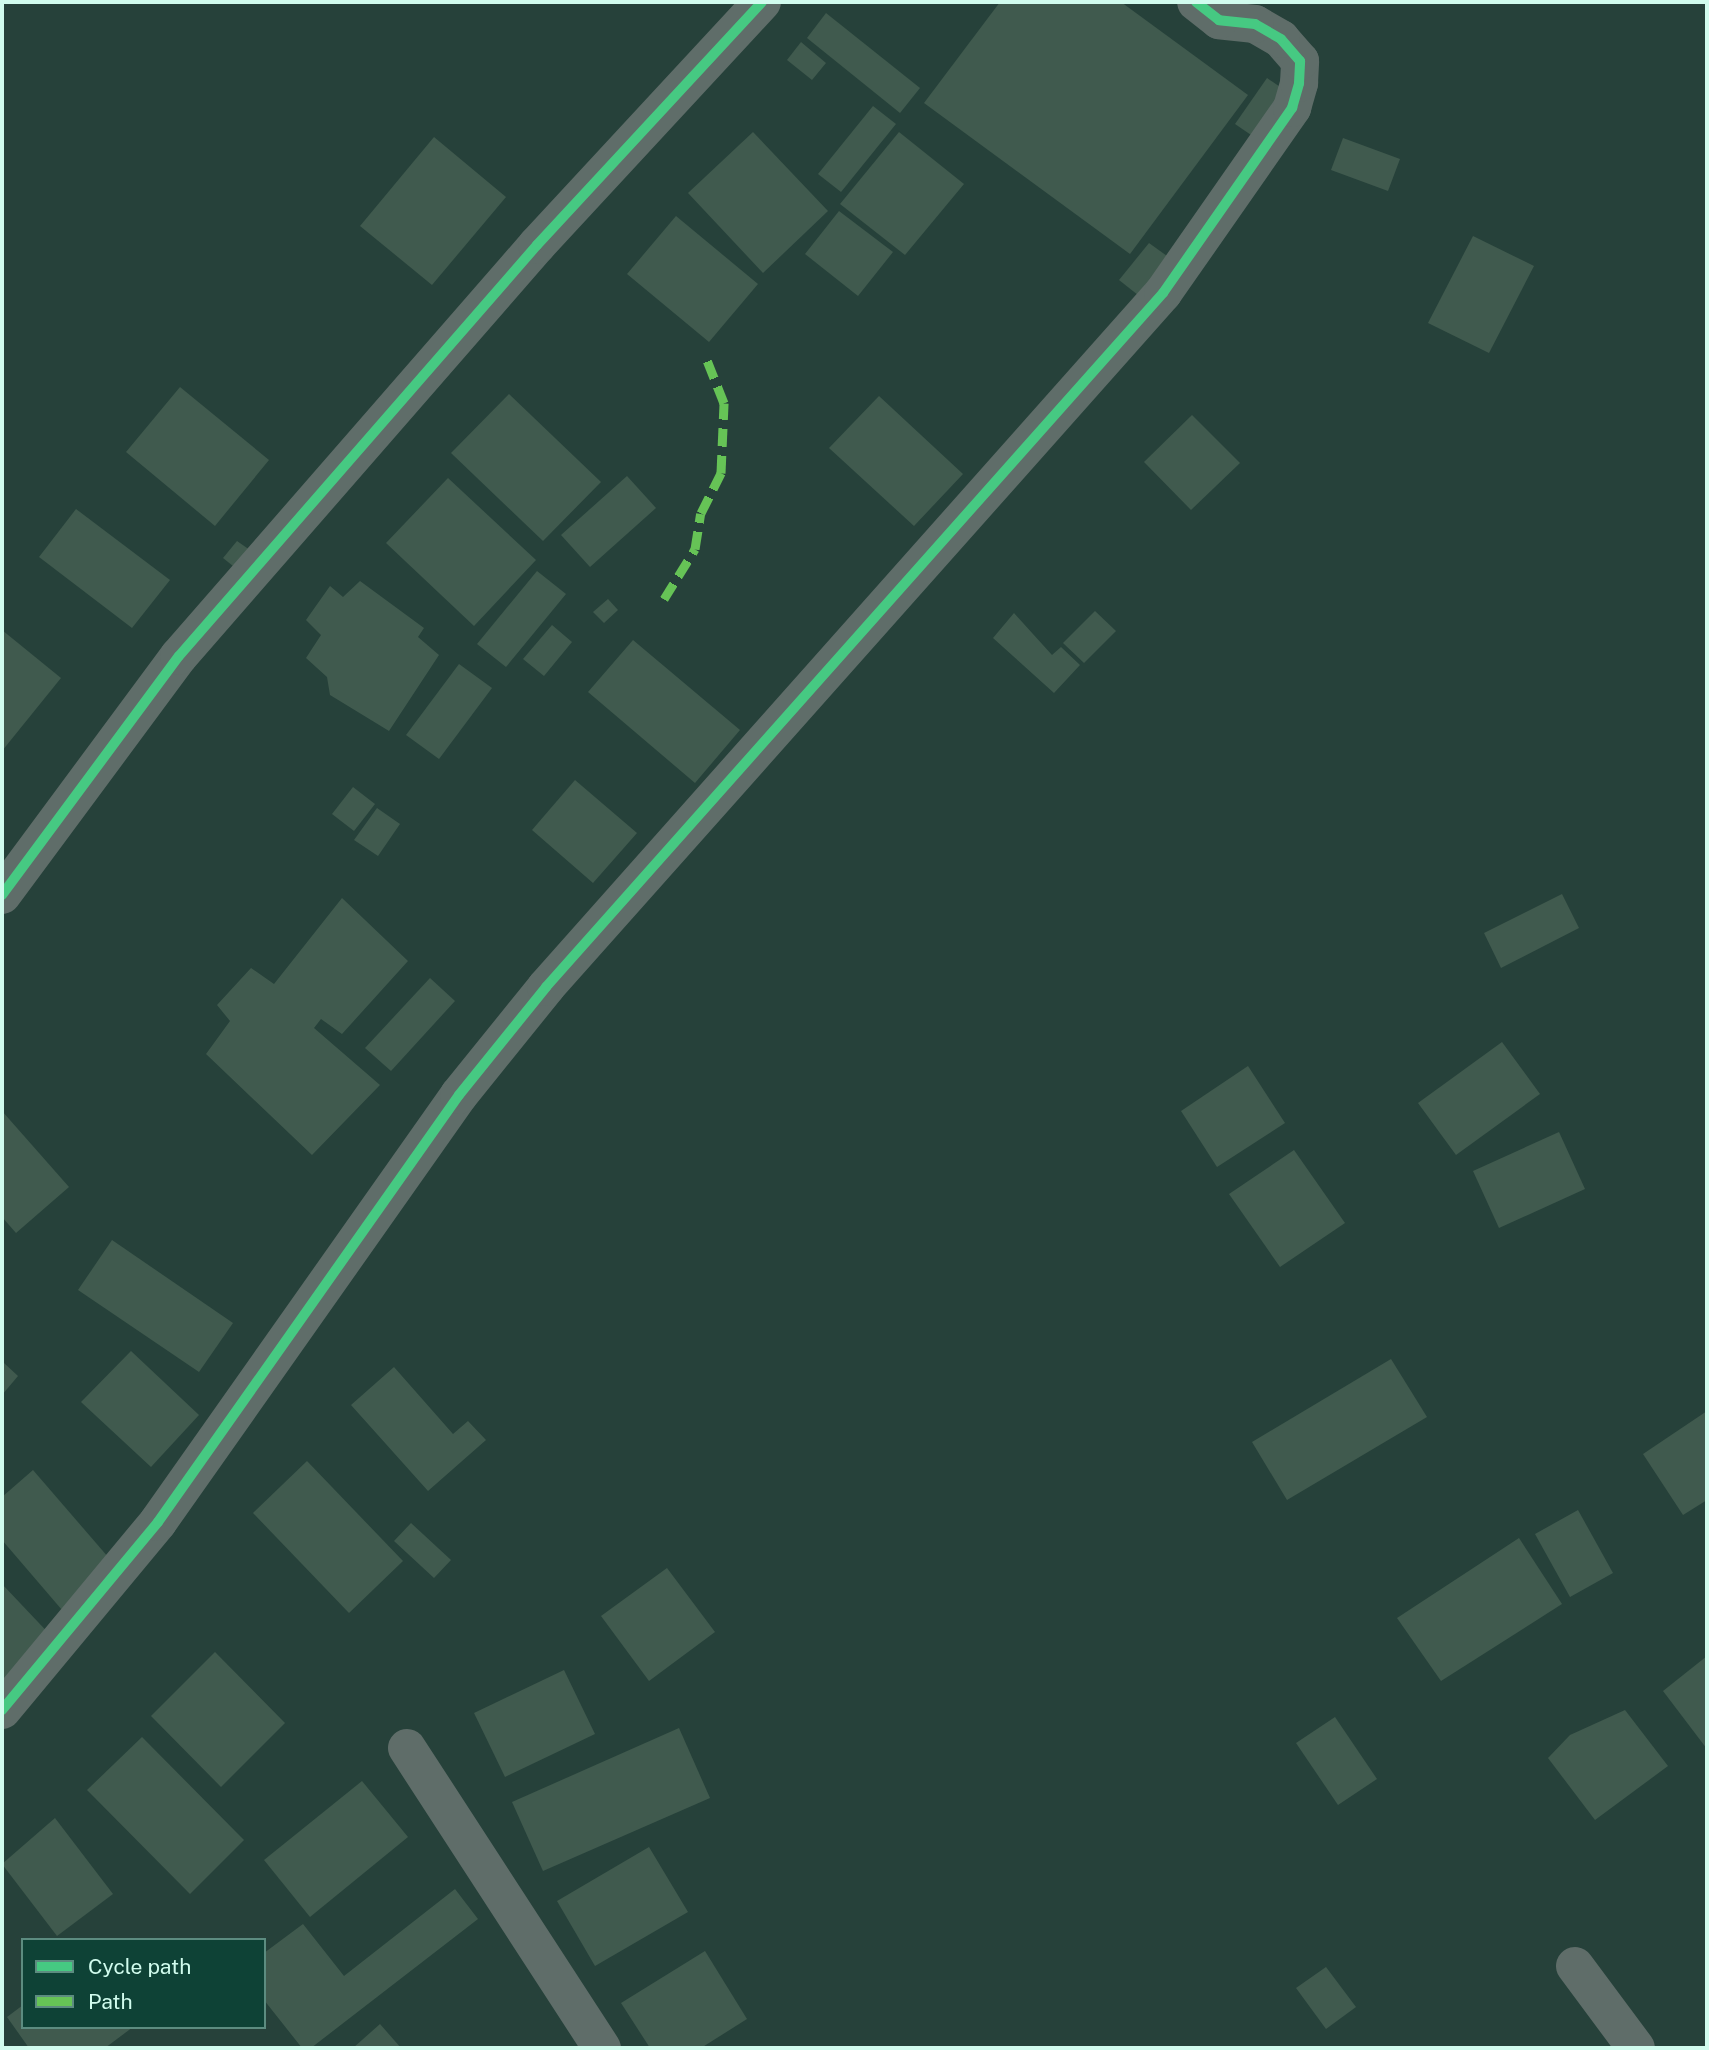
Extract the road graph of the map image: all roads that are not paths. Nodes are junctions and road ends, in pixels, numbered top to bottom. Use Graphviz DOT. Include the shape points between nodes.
graph roads {
  1 [pos="762,2"];
  2 [pos="1196,2"];
  3 [pos="2,895"];
  4 [pos="2,1710"];
  5 [pos="413,1756"];
  6 [pos="1575,1966"];
  7 [pos="602,2048"];
  8 [pos="1636,2048"];
  1 -- 3 [label="street" via="537,246 178,656"];
  2 -- 4 [label="street" via="1219,20 1255,24 1281,39 1300,61 1299,83 1292,108 1163,293 546,987 459,1095 158,1522"];
  5 -- 7 [label="street"];
  6 -- 8 [label="street"];
}
